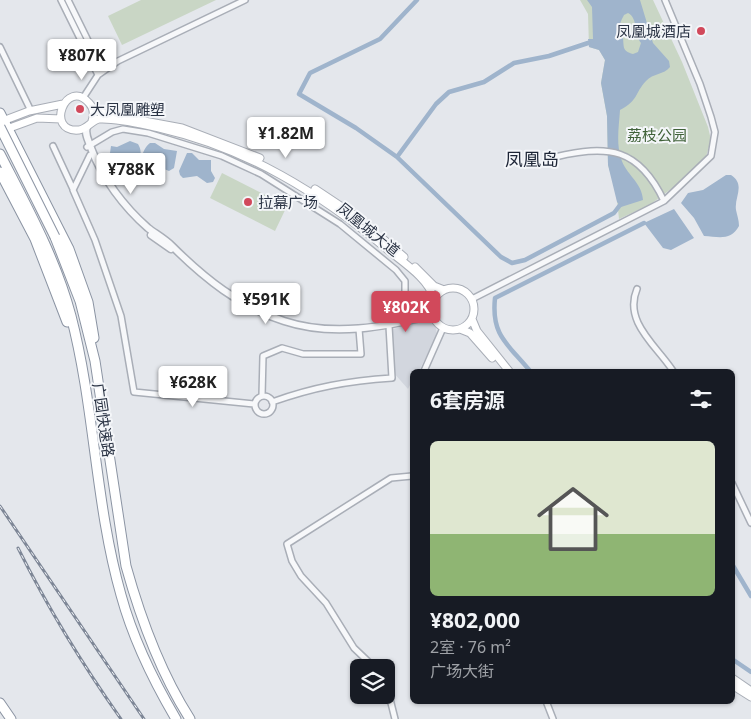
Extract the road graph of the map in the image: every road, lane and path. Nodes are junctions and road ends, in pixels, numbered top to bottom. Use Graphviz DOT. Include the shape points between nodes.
graph roads {
  1 [pos="62,0"];
  2 [pos="68,0"];
  3 [pos="245,0"];
  4 [pos="665,0"];
  5 [pos="0,48"];
  6 [pos="100,73"];
  7 [pos="83,98"];
  8 [pos="63,104"];
  9 [pos="92,106"];
  10 [pos="31,110"];
  11 [pos="61,119"];
  12 [pos="2,124"];
  13 [pos="89,124"];
  14 [pos="78,130"];
  15 [pos="53,146"];
  16 [pos="88,146"];
  17 [pos="0,154"];
  18 [pos="90,155"];
  19 [pos="555,157"];
  20 [pos="0,172"];
  21 [pos="73,190"];
  22 [pos="664,201"];
  23 [pos="177,253"];
  24 [pos="636,289"];
  25 [pos="444,290"];
  26 [pos="434,299"];
  27 [pos="472,299"];
  28 [pos="432,313"];
  29 [pos="472,319"];
  30 [pos="405,320"];
  31 [pos="378,326"];
  32 [pos="389,326"];
  33 [pos="443,328"];
  34 [pos="360,329"];
  35 [pos="460,329"];
  36 [pos="78,347"];
  37 [pos="95,361"];
  38 [pos="425,369"];
  39 [pos="501,369"];
  40 [pos="507,369"];
  41 [pos="671,369"];
  42 [pos="262,396"];
  43 [pos="272,402"];
  44 [pos="254,404"];
  45 [pos="410,476"];
  46 [pos="735,489"];
  47 [pos="751,523"];
  48 [pos="366,659"];
  49 [pos="735,680"];
  50 [pos="735,687"];
  51 [pos="751,691"];
  52 [pos="751,697"];
  53 [pos="0,704"];
  54 [pos="391,704"];
  55 [pos="547,704"];
  56 [pos="11,719"];
  57 [pos="176,719"];
  58 [pos="190,719"];
  59 [pos="395,719"];
  60 [pos="553,719"];
  1 -- 6 [label="street"];
  2 -- 6 [label="street"];
  3 -- 6 [label="street" via="135,52"];
  4 -- 22 [label="street" via="700,84 715,132 711,156"];
  5 -- 10 [label="street"];
  6 -- 7 [label="street"];
  7 -- 8 [label="main road" via="72,97"];
  7 -- 9 [label="main road"];
  8 -- 10 [label="main road"];
  8 -- 11 [label="main road"];
  9 -- 13 [label="main road"];
  9 -- 25 [label="main road, 凤凰城大道" via="101,113 182,128 267,161 344,208 434,286"];
  10 -- 12 [label="main road"];
  11 -- 12 [label="main road" via="37,118"];
  11 -- 14 [label="main road" via="68,128"];
  12 -- 37 [label="highway, 广园快速路, bridge" via="55,237 80,301"];
  12 -- 37 [label="highway" via="59,226 78,271 94,328"];
  13 -- 14 [label="main road"];
  13 -- 16 [label="street" via="86,132"];
  13 -- 26 [label="main road, 凤凰城大道" via="105,119 167,130 218,145 268,167 326,201 362,228 421,279"];
  14 -- 16 [label="street"];
  15 -- 21 [label="street" via="65,166"];
  16 -- 18 [label="street"];
  16 -- 23 [label="street" via="123,202"];
  16 -- 30 [label="street" via="112,132 123,130 148,134 222,156 261,174 340,224 396,270 405,281"];
  17 -- 36 [label="highway, 广园快速路" via="39,230 62,286"];
  18 -- 21 [label="street"];
  18 -- 23 [label="street" via="107,187 128,214"];
  19 -- 22 [label="street" via="584,150 612,151 631,159 648,174"];
  20 -- 36 [label="highway" via="35,239"];
  21 -- 44 [label="street" via="96,240 118,308 134,392"];
  22 -- 27 [label="street"];
  23 -- 34 [label="street" via="239,300 283,321 315,327"];
  24 -- 41 [label="street" via="632,307 636,322"];
  25 -- 26 [label="main road"];
  25 -- 27 [label="main road" via="463,290"];
  26 -- 28 [label="main road"];
  27 -- 29 [label="main road"];
  28 -- 30 [label="street"];
  28 -- 33 [label="main road"];
  29 -- 35 [label="main road"];
  29 -- 40 [label="main road" via="477,331"];
  30 -- 31 [label="street"];
  30 -- 32 [label="street"];
  31 -- 32 [label="street"];
  31 -- 34 [label="street"];
  32 -- 43 [label="street" via="392,378 348,381 309,389"];
  33 -- 35 [label="main road"];
  33 -- 38 [label="street"];
  34 -- 42 [label="street" via="361,354 304,354 282,348 263,356"];
  35 -- 39 [label="main road" via="475,338"];
  36 -- 57 [label="highway, 广园快速路" via="106,527 121,595 141,652"];
  37 -- 58 [label="highway, 广园快速路" via="126,566 160,663"];
  42 -- 43 [label="street"];
  42 -- 44 [label="street"];
  43 -- 44 [label="street" via="272,408 266,414 258,412"];
  45 -- 48 [label="street" via="391,478 287,544 301,576 326,604 354,648"];
  46 -- 47 [label="street"];
  49 -- 51 [label="main road"];
  50 -- 52 [label="main road"];
  53 -- 56 [label="highway"];
  54 -- 59 [label="street"];
  55 -- 60 [label="street"];
}
